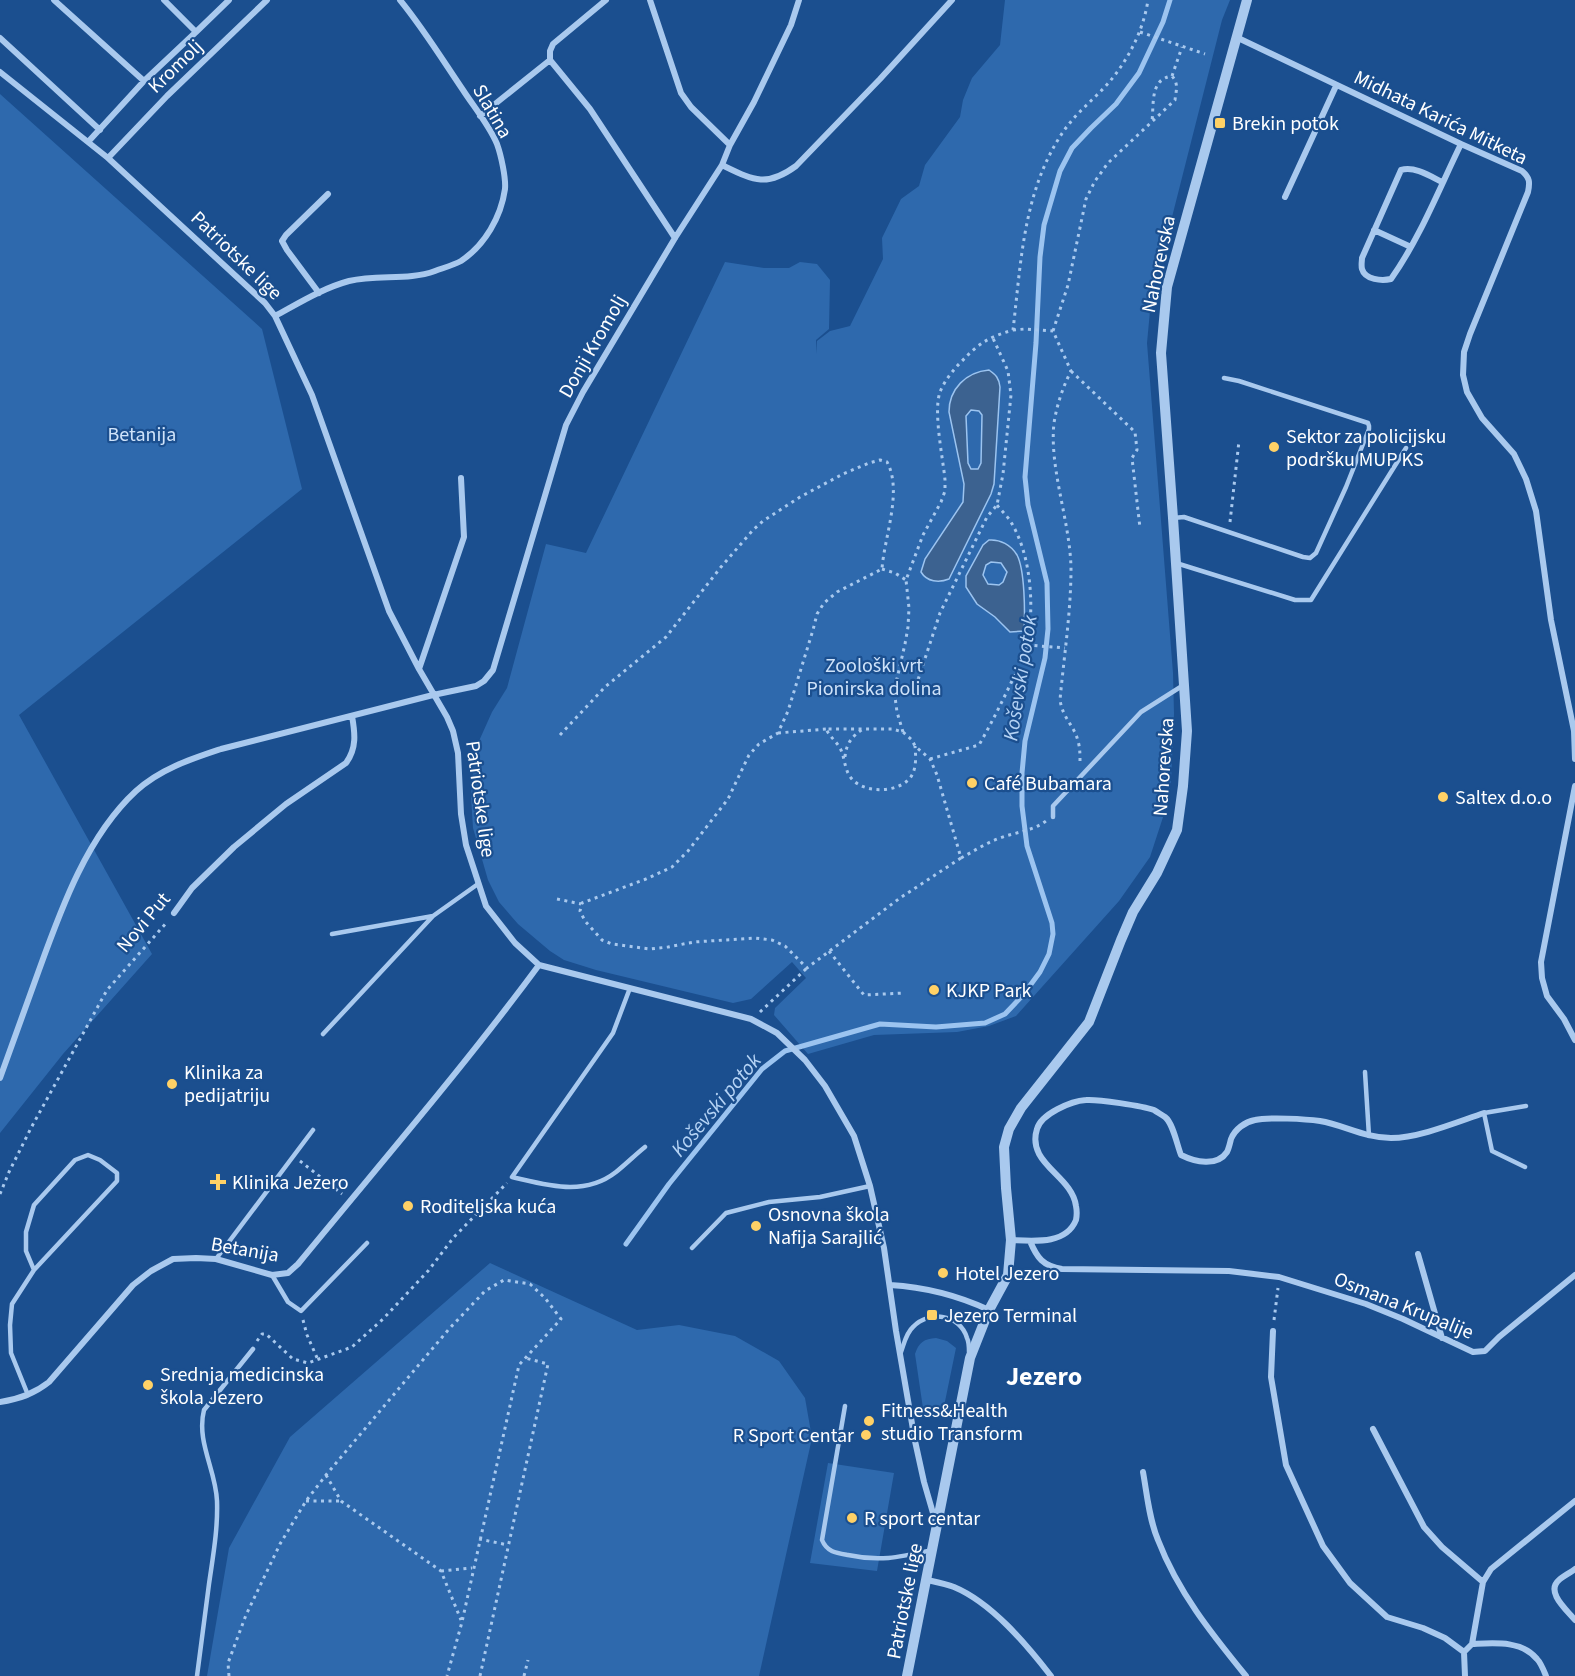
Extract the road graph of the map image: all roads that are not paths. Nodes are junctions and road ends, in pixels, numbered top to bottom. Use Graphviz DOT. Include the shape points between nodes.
graph roads {
  1 [pos="54,0"];
  2 [pos="164,0"];
  3 [pos="229,0"];
  4 [pos="267,0"];
  5 [pos="400,0"];
  6 [pos="606,0"];
  7 [pos="650,0"];
  8 [pos="800,0"];
  9 [pos="952,0"];
  10 [pos="1247,0"];
  11 [pos="196,32"];
  12 [pos="1236,37"];
  13 [pos="0,38"];
  14 [pos="550,60"];
  15 [pos="0,72"];
  16 [pos="144,81"];
  17 [pos="1336,86"];
  18 [pos="480,116"];
  19 [pos="100,130"];
  20 [pos="88,142"];
  21 [pos="1461,144"];
  22 [pos="730,146"];
  23 [pos="108,158"];
  24 [pos="722,165"];
  25 [pos="1442,182"];
  26 [pos="328,194"];
  27 [pos="1285,197"];
  28 [pos="1374,230"];
  29 [pos="675,238"];
  30 [pos="1411,246"];
  31 [pos="319,293"];
  32 [pos="275,316"];
  33 [pos="1224,378"];
  34 [pos="1406,447"];
  35 [pos="461,478"];
  36 [pos="1173,518"];
  37 [pos="1176,563"];
  38 [pos="419,669"];
  39 [pos="1185,684"];
  40 [pos="433,695"];
  41 [pos="352,716"];
  42 [pos="1575,759"];
  43 [pos="1575,786"];
  44 [pos="1053,817"];
  45 [pos="478,884"];
  46 [pos="174,913"];
  47 [pos="433,916"];
  48 [pos="332,934"];
  49 [pos="540,965"];
  50 [pos="630,988"];
  51 [pos="323,1034"];
  52 [pos="1575,1040"];
  53 [pos="1365,1072"];
  54 [pos="0,1078"];
  55 [pos="1526,1106"];
  56 [pos="1484,1113"];
  57 [pos="313,1130"];
  58 [pos="1369,1136"];
  59 [pos="645,1147"];
  60 [pos="1525,1167"];
  61 [pos="870,1186"];
  62 [pos="1011,1240"];
  63 [pos="1030,1240"];
  64 [pos="367,1243"];
  65 [pos="692,1248"];
  66 [pos="1418,1254"];
  67 [pos="216,1259"];
  68 [pos="34,1270"];
  69 [pos="272,1275"];
  70 [pos="1575,1275"];
  71 [pos="890,1286"];
  72 [pos="989,1310"];
  73 [pos="1273,1331"];
  74 [pos="1442,1338"];
  75 [pos="253,1349"];
  76 [pos="901,1353"];
  77 [pos="970,1358"];
  78 [pos="28,1395"];
  79 [pos="0,1402"];
  80 [pos="845,1406"];
  81 [pos="1373,1429"];
  82 [pos="1143,1472"];
  83 [pos="1575,1501"];
  84 [pos="937,1526"];
  85 [pos="932,1550"];
  86 [pos="1575,1569"];
  87 [pos="927,1580"];
  88 [pos="1483,1582"];
  89 [pos="1575,1620"];
  90 [pos="1472,1644"];
  91 [pos="1464,1652"];
  92 [pos="197,1676"];
  93 [pos="907,1676"];
  94 [pos="1051,1676"];
  95 [pos="1246,1676"];
  96 [pos="1465,1676"];
  97 [pos="1546,1676"];
  1 -- 16 [label="street"];
  2 -- 11 [label="street"];
  3 -- 11 [label="street"];
  4 -- 23 [label="street, Kromolj"];
  5 -- 18 [label="street, Slatina"];
  6 -- 14 [label="street" via="553,44"];
  7 -- 22 [label="street" via="681,93"];
  8 -- 22 [label="street, Donji Kromolj"];
  9 -- 24 [label="street" via="796,166 782,176 765,180 744,176"];
  10 -- 12 [label="street, Nahorevska"];
  11 -- 16 [label="street"];
  12 -- 17 [label="street, Midhata Karića Mitketa"];
  12 -- 36 [label="street, Nahorevska" via="1167,287 1161,353"];
  13 -- 19 [label="street"];
  14 -- 18 [label="street"];
  14 -- 29 [label="street" via="590,109"];
  15 -- 20 [label="street"];
  16 -- 19 [label="street"];
  17 -- 21 [label="street, Midhata Karića Mitketa"];
  17 -- 27 [label="street"];
  18 -- 31 [label="street, Slatina" via="496,144 505,187 490,232 478,246 460,261 434,272 351,281"];
  19 -- 20 [label="street"];
  20 -- 23 [label="street"];
  21 -- 25 [label="street"];
  21 -- 42 [label="street, Midhata Karića Mitketa" via="1522,171 1530,181 1470,334 1463,375 1467,392 1482,418 1514,454 1536,512 1551,620 1574,731"];
  22 -- 24 [label="street, Donji Kromolj"];
  23 -- 32 [label="street, Patriotske lige"];
  24 -- 29 [label="street, Donji Kromolj"];
  25 -- 28 [label="street" via="1419,171 1401,170"];
  25 -- 30 [label="street"];
  26 -- 31 [label="street" via="282,241"];
  28 -- 30 [label="street"];
  28 -- 30 [label="street" via="1362,258 1362,270 1371,277 1391,279"];
  29 -- 40 [label="street, Donji Kromolj" via="566,425 494,670 476,686"];
  31 -- 32 [label="street, Slatina"];
  32 -- 38 [label="street, Patriotske lige" via="312,395 389,610"];
  33 -- 36 [label="lane" via="1369,426 1346,487 1316,553 1310,558 1184,517"];
  34 -- 37 [label="lane" via="1311,600 1295,600"];
  35 -- 38 [label="street" via="464,537"];
  36 -- 37 [label="street, Nahorevska"];
  37 -- 39 [label="street, Nahorevska"];
  38 -- 40 [label="street, Patriotske lige"];
  39 -- 44 [label="lane" via="1141,712 1053,806"];
  39 -- 62 [label="street, Nahorevska" via="1186,753 1177,830 1133,912 1089,1022 1009,1129 1005,1166"];
  40 -- 41 [label="street, Donji Kromolj"];
  40 -- 45 [label="street, Patriotske lige" via="447,717 458,753 461,814"];
  41 -- 46 [label="street, Novi Put" via="355,744 346,764 286,804 234,847 192,888"];
  41 -- 54 [label="street, Donji Kromolj" via="195,758 152,778 130,797 98,839 61,907"];
  43 -- 52 [label="street" via="1541,962 1547,996"];
  45 -- 47 [label="lane"];
  45 -- 49 [label="street, Patriotske lige" via="486,906 515,943"];
  47 -- 48 [label="lane"];
  47 -- 51 [label="lane"];
  49 -- 50 [label="street, Patriotske lige"];
  49 -- 69 [label="street, Betanija" via="298,1264 288,1273"];
  50 -- 59 [label="lane" via="613,1033 512,1177 559,1188 590,1185 615,1173"];
  50 -- 61 [label="street, Patriotske lige" via="752,1019 777,1033 825,1086 854,1136"];
  53 -- 58 [label="lane"];
  55 -- 56 [label="lane"];
  56 -- 58 [label="street" via="1414,1135"];
  56 -- 60 [label="lane" via="1492,1151"];
  57 -- 67 [label="lane"];
  58 -- 63 [label="street" via="1319,1121 1253,1120 1237,1130 1221,1159 1200,1162 1181,1155 1168,1119 1154,1110 1086,1100 1074,1102 1041,1121 1036,1138 1037,1153 1070,1188 1076,1220 1065,1234 1055,1239"];
  61 -- 65 [label="lane" via="726,1213"];
  61 -- 71 [label="street, Patriotske lige"];
  62 -- 63 [label="street"];
  62 -- 72 [label="street, Nahorevska" via="1008,1275"];
  63 -- 74 [label="street, Osmana Krupalije" via="1043,1263 1053,1268 1229,1271 1279,1277 1366,1304"];
  64 -- 69 [label="lane" via="301,1311 288,1302"];
  66 -- 74 [label="street"];
  67 -- 69 [label="street, Betanija"];
  67 -- 78 [label="street, Betanija" via="173,1259 151,1271 133,1285 49,1382"];
  68 -- 68 [label="lane" via="117,1180 117,1173 100,1160 88,1155 75,1160 34,1205 26,1232 26,1251"];
  68 -- 78 [label="lane" via="12,1304 10,1324 11,1353"];
  70 -- 74 [label="street, Osmana Krupalije" via="1485,1351 1473,1352"];
  71 -- 72 [label="street" via="925,1289"];
  71 -- 76 [label="street, Patriotske lige"];
  72 -- 77 [label="street, Nahorevska"];
  73 -- 91 [label="street" via="1271,1377 1286,1465 1323,1546 1350,1583 1387,1617 1423,1628"];
  75 -- 92 [label="lane" via="204,1410 201,1422 217,1513"];
  76 -- 77 [label="lane" via="913,1327 925,1318 942,1317 959,1323 967,1337"];
  76 -- 84 [label="street, Patriotske lige" via="915,1441"];
  77 -- 84 [label="street, Nahorevska"];
  78 -- 79 [label="street, Betanija"];
  80 -- 85 [label="lane" via="822,1540 825,1546 833,1552 868,1560"];
  81 -- 88 [label="street" via="1424,1527"];
  82 -- 95 [label="street" via="1157,1538 1176,1579 1206,1627"];
  83 -- 88 [label="street" via="1491,1569"];
  84 -- 85 [label="street, Patriotske lige"];
  85 -- 87 [label="street, Patriotske lige"];
  86 -- 89 [label="street" via="1554,1587 1555,1596"];
  87 -- 93 [label="street, Patriotske lige"];
  87 -- 94 [label="street" via="953,1587 989,1610 1023,1640"];
  88 -- 90 [label="street"];
  90 -- 91 [label="street"];
  90 -- 97 [label="street" via="1497,1642 1519,1646 1536,1658"];
  91 -- 96 [label="street"];
}
